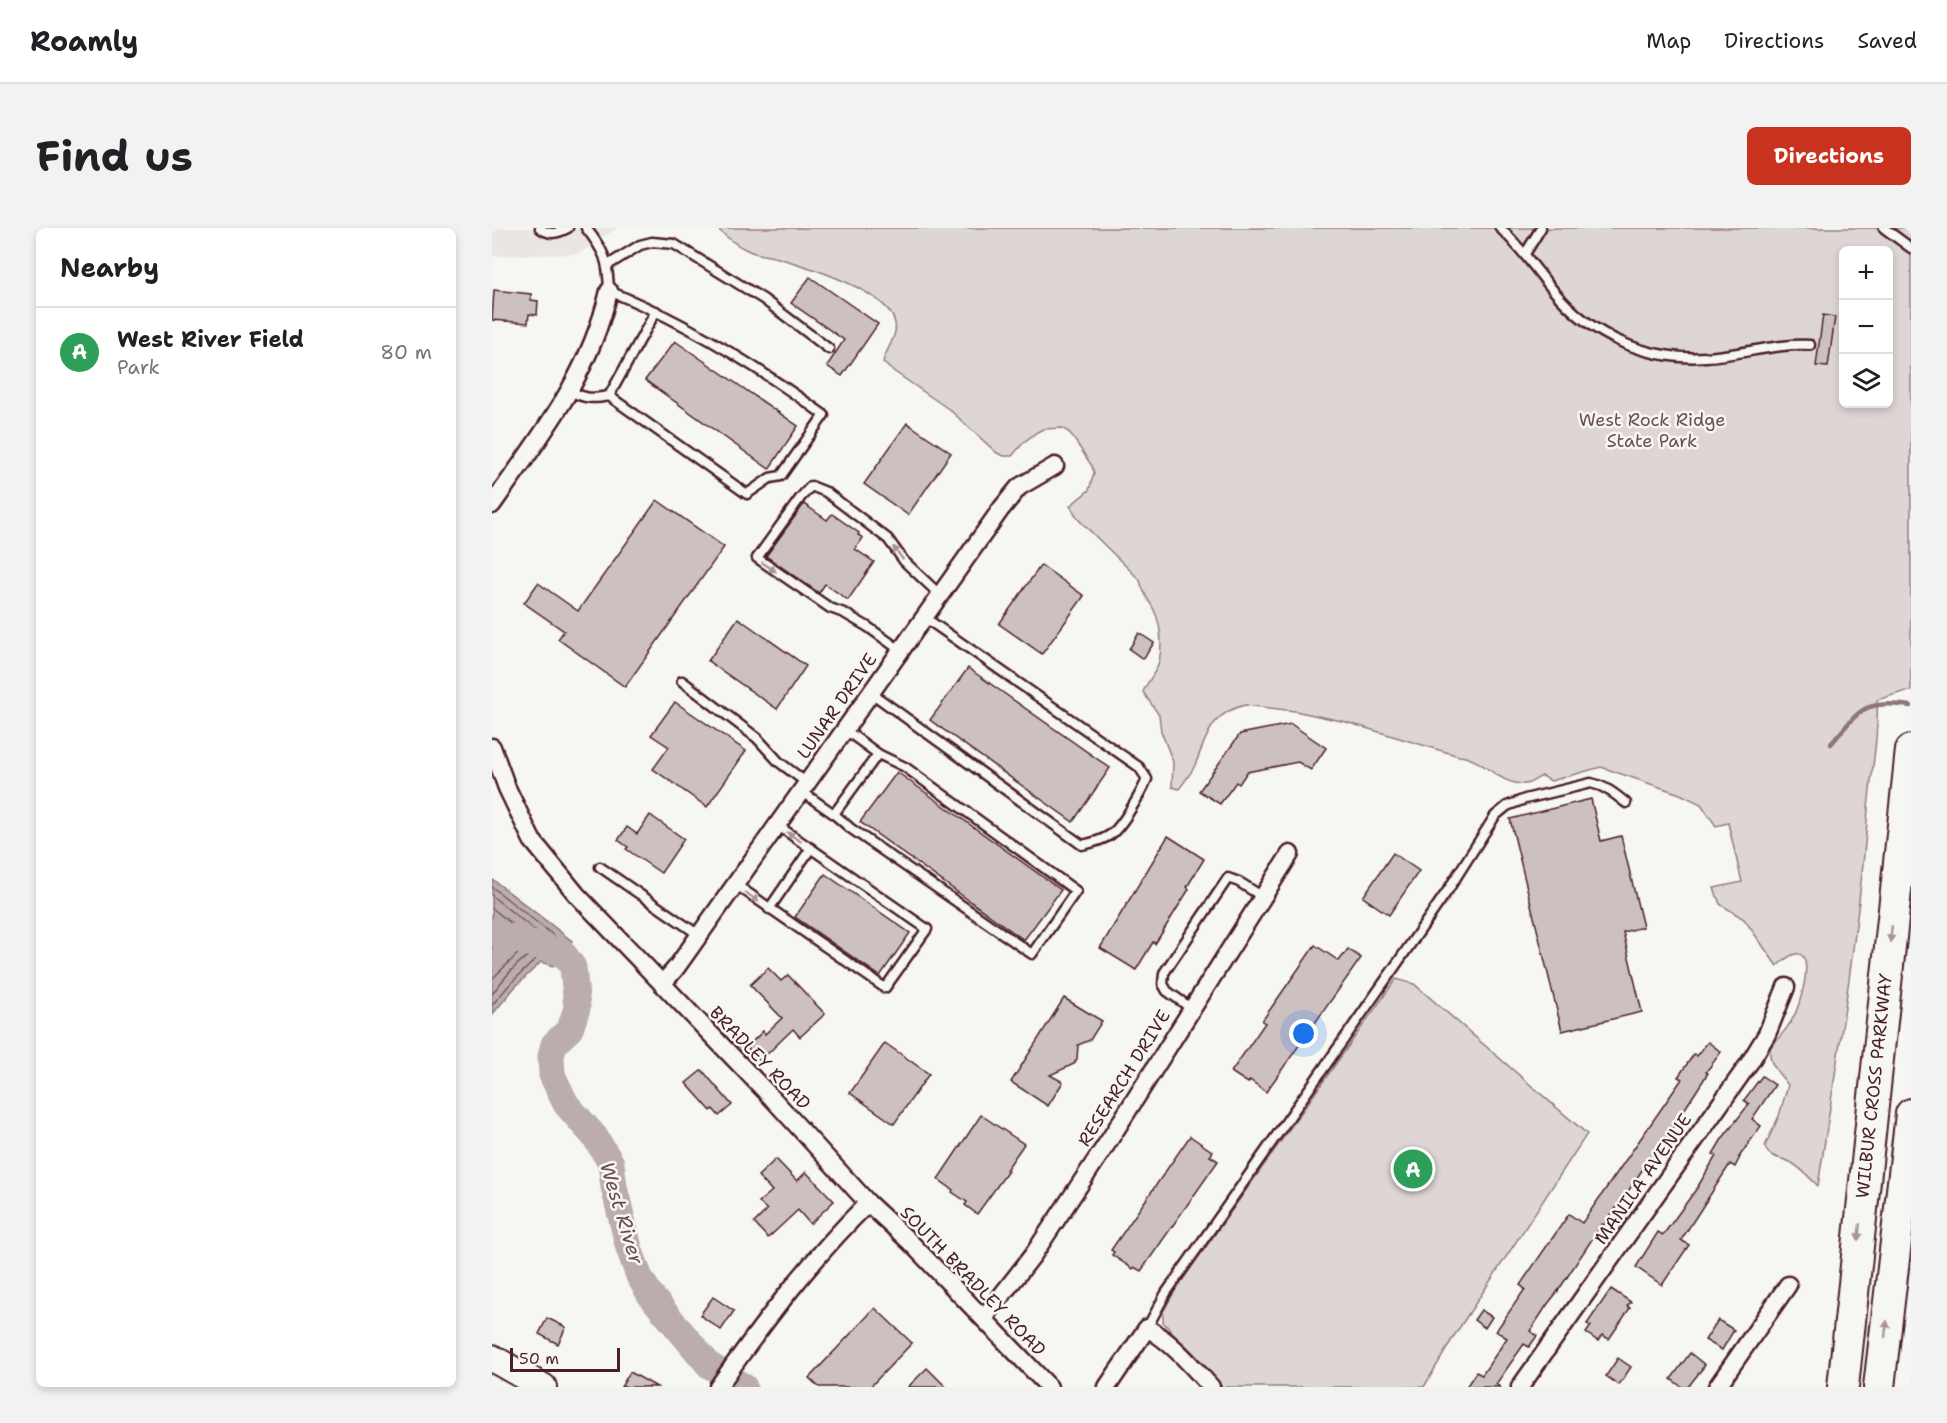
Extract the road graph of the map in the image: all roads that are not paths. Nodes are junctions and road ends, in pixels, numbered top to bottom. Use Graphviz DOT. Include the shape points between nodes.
graph roads {
  1 [pos="540,228"];
  2 [pos="568,228"];
  3 [pos="586,228"];
  4 [pos="1500,228"];
  5 [pos="1541,228"];
  6 [pos="1884,228"];
  7 [pos="1911,248"];
  8 [pos="1525,254"];
  9 [pos="608,265"];
  10 [pos="609,291"];
  11 [pos="656,311"];
  12 [pos="1810,345"];
  13 [pos="829,349"];
  14 [pos="570,391"];
  15 [pos="609,396"];
  16 [pos="1055,466"];
  17 [pos="492,505"];
  18 [pos="939,594"];
  19 [pos="923,617"];
  20 [pos="900,650"];
  21 [pos="682,681"];
  22 [pos="870,692"];
  23 [pos="844,729"];
  24 [pos="492,747"];
  25 [pos="1911,750"];
  26 [pos="879,754"];
  27 [pos="804,787"];
  28 [pos="1626,803"];
  29 [pos="834,814"];
  30 [pos="777,825"];
  31 [pos="811,848"];
  32 [pos="1290,854"];
  33 [pos="600,867"];
  34 [pos="735,884"];
  35 [pos="1263,897"];
  36 [pos="769,909"];
  37 [pos="699,935"];
  38 [pos="663,983"];
  39 [pos="1786,987"];
  40 [pos="1192,1009"];
  41 [pos="1911,1114"];
  42 [pos="1885,1164"];
  43 [pos="868,1203"];
  44 [pos="1788,1285"];
  45 [pos="984,1318"];
  46 [pos="1147,1328"];
  47 [pos="492,1358"];
  48 [pos="543,1387"];
  49 [pos="718,1387"];
  50 [pos="1049,1387"];
  51 [pos="1107,1387"];
  52 [pos="1211,1387"];
  53 [pos="1520,1387"];
  54 [pos="1717,1387"];
  55 [pos="1843,1387"];
  56 [pos="1879,1387"];
  1 -- 2 [label="lane" via="556,234"];
  3 -- 9 [label="lane"];
  4 -- 8 [label="lane"];
  5 -- 8 [label="lane"];
  6 -- 7 [label="lane"];
  8 -- 12 [label="lane" via="1581,317 1608,336 1646,352 1705,357"];
  9 -- 10 [label="lane"];
  9 -- 13 [label="lane" via="640,245 674,244 763,299"];
  10 -- 11 [label="lane"];
  10 -- 14 [label="street" via="591,349"];
  11 -- 15 [label="lane"];
  11 -- 15 [label="lane" via="694,330 824,415 781,476 770,478 747,494"];
  14 -- 15 [label="lane" via="583,398"];
  14 -- 17 [label="street"];
  16 -- 18 [label="street, LUNAR DRIVE" via="1019,487"];
  18 -- 19 [label="street, LUNAR DRIVE"];
  18 -- 20 [label="lane, one-way" via="904,561 888,539 826,492 811,486 757,558"];
  19 -- 20 [label="street, LUNAR DRIVE"];
  19 -- 22 [label="lane" via="1139,767 1147,779 1141,795 1113,834 1082,845"];
  20 -- 22 [label="street, LUNAR DRIVE"];
  21 -- 27 [label="lane" via="757,738"];
  22 -- 23 [label="street, LUNAR DRIVE"];
  23 -- 26 [label="lane"];
  23 -- 27 [label="street, LUNAR DRIVE"];
  24 -- 38 [label="street, BRADLEY ROAD" via="507,788 537,847 577,895"];
  25 -- 42 [label="highway, WILBUR CROSS PARKWAY, one-way"];
  26 -- 29 [label="lane"];
  26 -- 29 [label="lane" via="905,767 1076,891 1032,954"];
  27 -- 29 [label="lane"];
  27 -- 30 [label="street, LUNAR DRIVE"];
  28 -- 46 [label="lane" via="1612,791 1591,783 1525,799 1495,816 1448,890 1166,1293"];
  31 -- 30 [label="lane, one-way"];
  30 -- 34 [label="street, LUNAR DRIVE"];
  31 -- 36 [label="lane"];
  31 -- 36 [label="lane" via="927,929 885,988"];
  32 -- 35 [label="street, RESEARCH DRIVE"];
  33 -- 37 [label="lane"];
  34 -- 36 [label="lane, one-way"];
  34 -- 37 [label="street, LUNAR DRIVE"];
  35 -- 40 [label="street, RESEARCH DRIVE"];
  35 -- 40 [label="lane" via="1228,878 1164,973 1167,990"];
  37 -- 38 [label="street, LUNAR DRIVE"];
  38 -- 43 [label="street, BRADLEY ROAD"];
  39 -- 53 [label="street, MANILA AVENUE" via="1767,1034 1750,1062"];
  40 -- 45 [label="street, RESEARCH DRIVE" via="1039,1245"];
  41 -- 42 [label="highway, WILBUR CROSS PARKWAY"];
  42 -- 55 [label="highway, WILBUR CROSS PARKWAY, one-way"];
  56 -- 42 [label="highway, WILBUR CROSS PARKWAY, one-way"];
  43 -- 45 [label="street, SOUTH BRADLEY ROAD"];
  43 -- 49 [label="street" via="811,1267"];
  44 -- 54 [label="street"];
  45 -- 50 [label="street, SOUTH BRADLEY ROAD"];
  46 -- 51 [label="street"];
  46 -- 52 [label="street" via="1175,1348"];
  47 -- 48 [label="main road"];
}
